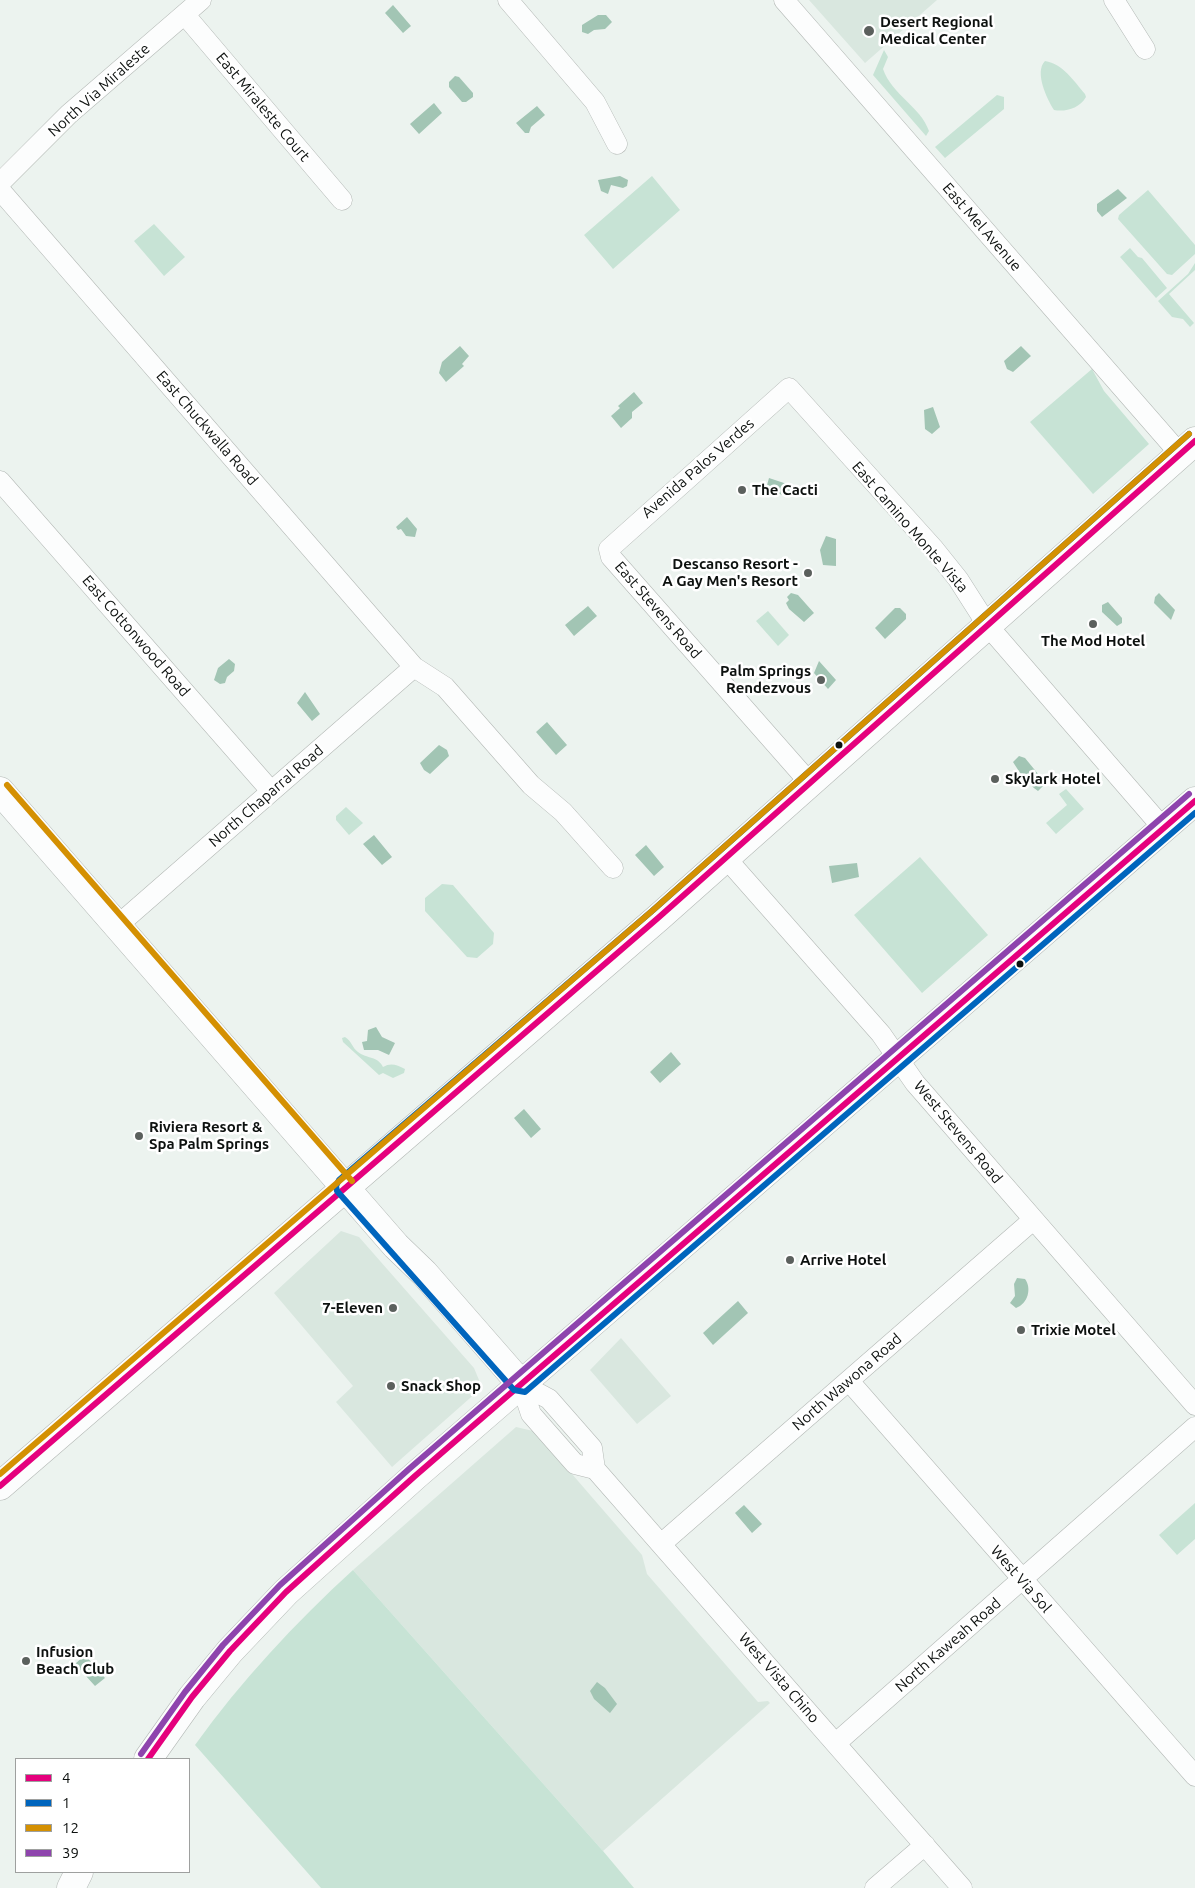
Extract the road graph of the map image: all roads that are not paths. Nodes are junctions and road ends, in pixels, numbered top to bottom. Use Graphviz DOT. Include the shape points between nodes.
graph roads {
  1 [pos="201,0"];
  2 [pos="508,0"];
  3 [pos="784,0"];
  4 [pos="1114,0"];
  5 [pos="185,15"];
  6 [pos="1145,49"];
  7 [pos="616,144"];
  8 [pos="0,183"];
  9 [pos="0,190"];
  10 [pos="342,200"];
  11 [pos="789,388"];
  12 [pos="1188,447"];
  13 [pos="0,481"];
  14 [pos="609,549"];
  15 [pos="988,626"];
  16 [pos="414,667"];
  17 [pos="809,782"];
  18 [pos="0,791"];
  19 [pos="271,791"];
  20 [pos="1195,800"];
  21 [pos="1163,828"];
  22 [pos="725,857"];
  23 [pos="612,868"];
  24 [pos="117,926"];
  25 [pos="898,1059"];
  26 [pos="346,1187"];
  27 [pos="1033,1220"];
  28 [pos="849,1380"];
  29 [pos="521,1384"];
  30 [pos="1195,1405"];
  31 [pos="1195,1427"];
  32 [pos="0,1486"];
  33 [pos="661,1544"];
  34 [pos="1022,1580"];
  35 [pos="836,1743"];
  36 [pos="149,1758"];
  37 [pos="1195,1776"];
  38 [pos="925,1845"];
  39 [pos="78,1873"];
  40 [pos="71,1888"];
  41 [pos="875,1888"];
  42 [pos="962,1888"];
  1 -- 5 [label="street, North Via Miraleste"];
  2 -- 7 [label="street" via="595,102"];
  3 -- 12 [label="street, East Mel Avenue"];
  4 -- 6 [label="street"];
  5 -- 8 [label="street, North Via Miraleste" via="69,114"];
  5 -- 10 [label="street, East Miraleste Court"];
  9 -- 16 [label="street, East Chuckwalla Road"];
  11 -- 14 [label="street, Avenida Palos Verdes"];
  11 -- 15 [label="street, East Camino Monte Vista" via="934,549"];
  12 -- 15 [label="main road"];
  13 -- 19 [label="street, East Cottonwood Road"];
  14 -- 17 [label="street, East Stevens Road" via="611,557"];
  15 -- 17 [label="main road"];
  15 -- 21 [label="street, East Camino Monte Vista"];
  16 -- 19 [label="street, North Chaparral Road"];
  16 -- 23 [label="street, East Chuckwalla Road" via="445,687 531,785 563,812"];
  17 -- 22 [label="main road"];
  18 -- 24 [label="main road, West Vista Chino"];
  19 -- 24 [label="street, North Chaparral Road"];
  20 -- 21 [label="main road"];
  21 -- 25 [label="main road"];
  22 -- 25 [label="street, West Stevens Road" via="881,1034"];
  22 -- 26 [label="main road"];
  24 -- 26 [label="main road, West Vista Chino"];
  25 -- 27 [label="street, West Stevens Road"];
  25 -- 29 [label="main road"];
  26 -- 29 [label="main road, West Vista Chino"];
  26 -- 32 [label="main road"];
  27 -- 28 [label="street, North Wawona Road"];
  27 -- 30 [label="street, West Stevens Road"];
  28 -- 33 [label="street, North Wawona Road"];
  28 -- 34 [label="street, West Via Sol"];
  29 -- 33 [label="street, West Vista Chino" via="549,1399 592,1448 595,1469"];
  29 -- 36 [label="main road" via="279,1598 192,1697"];
  31 -- 34 [label="street, North Kaweah Road"];
  33 -- 35 [label="street, West Vista Chino"];
  34 -- 35 [label="street, North Kaweah Road"];
  34 -- 37 [label="street, West Via Sol"];
  35 -- 38 [label="street, West Vista Chino"];
  38 -- 41 [label="street"];
  38 -- 42 [label="street, West Vista Chino"];
  39 -- 40 [label="main road"];
}
